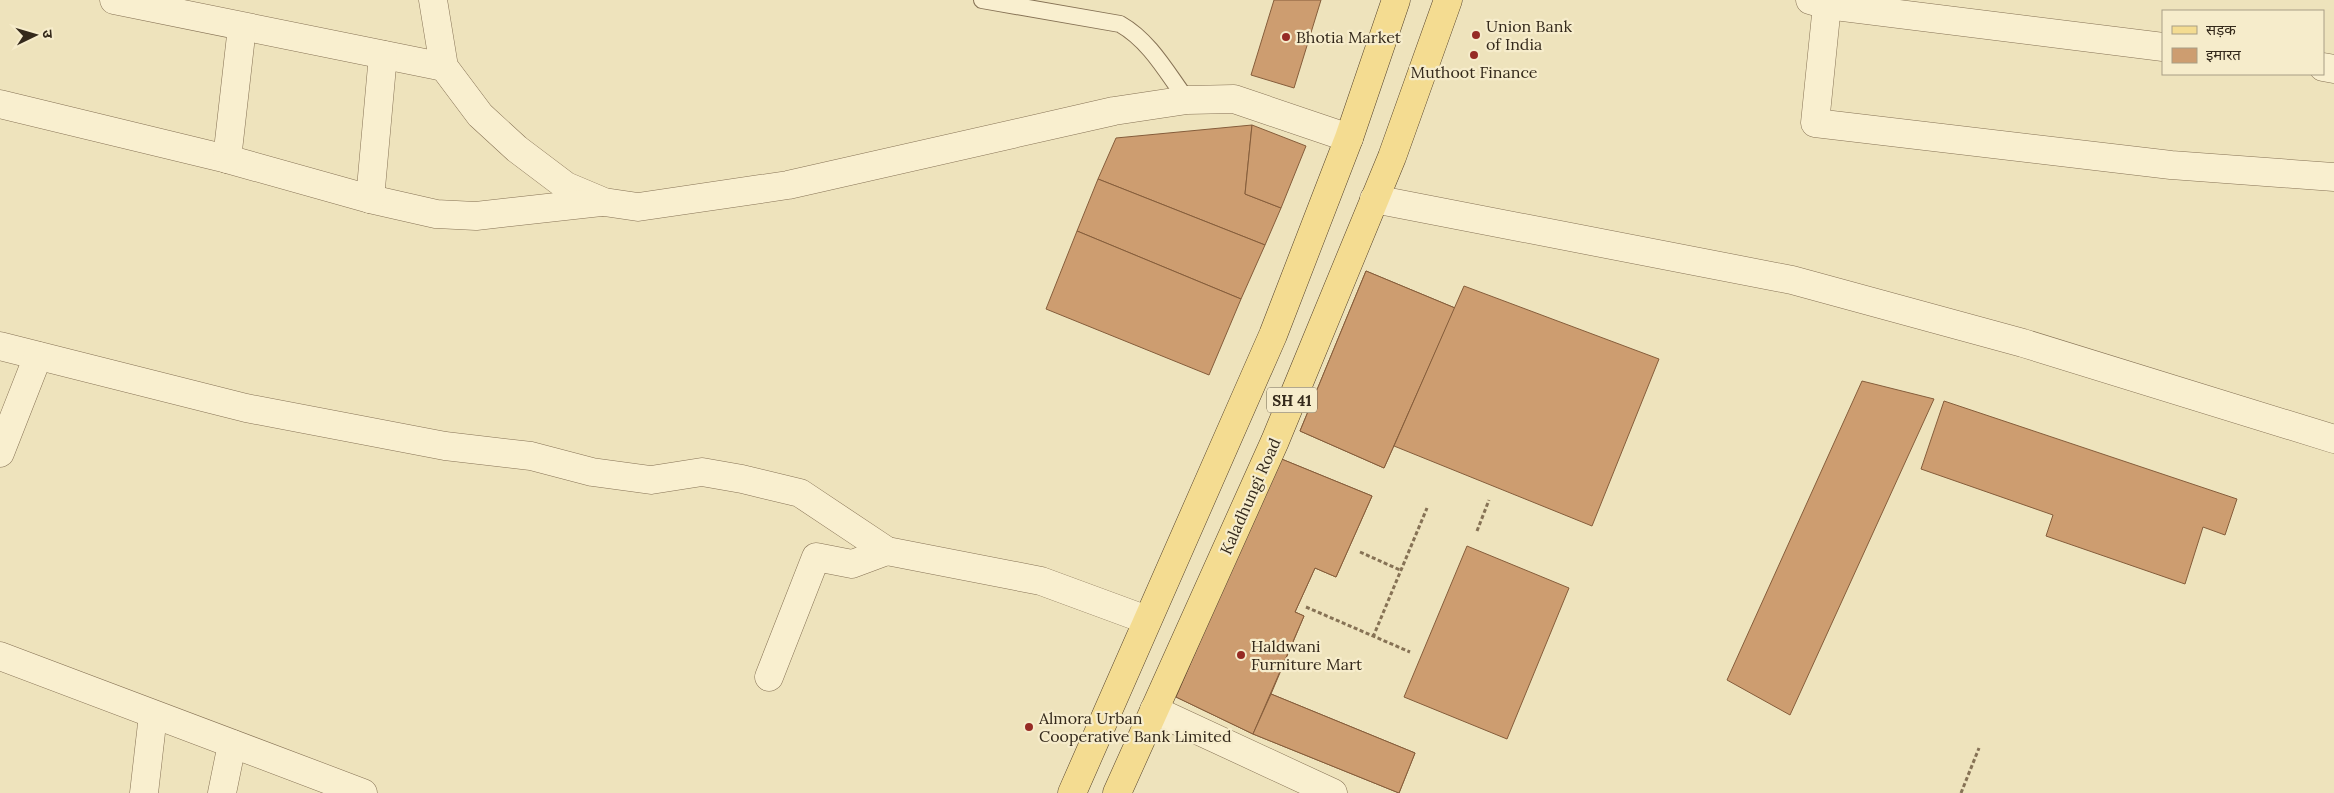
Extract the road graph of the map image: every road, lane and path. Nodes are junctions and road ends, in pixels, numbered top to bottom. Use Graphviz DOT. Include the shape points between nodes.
graph roads {
  1 [pos="114,0"];
  2 [pos="433,0"];
  3 [pos="982,0"];
  4 [pos="1396,0"];
  5 [pos="1448,0"];
  6 [pos="1818,3"];
  7 [pos="170,6"];
  8 [pos="242,26"];
  9 [pos="2162,47"];
  10 [pos="383,55"];
  11 [pos="444,67"];
  12 [pos="1187,100"];
  13 [pos="0,104"];
  14 [pos="1349,138"];
  15 [pos="227,159"];
  16 [pos="2334,177"];
  17 [pos="370,199"];
  18 [pos="1374,199"];
  19 [pos="604,202"];
  20 [pos="0,346"];
  21 [pos="38,356"];
  22 [pos="2334,439"];
  23 [pos="0,452"];
  24 [pos="1489,500"];
  25 [pos="1427,508"];
  26 [pos="1477,531"];
  27 [pos="887,551"];
  28 [pos="1360,552"];
  29 [pos="1400,570"];
  30 [pos="1306,608"];
  31 [pos="1147,620"];
  32 [pos="1373,637"];
  33 [pos="1410,652"];
  34 [pos="0,656"];
  35 [pos="769,677"];
  36 [pos="1117,691"];
  37 [pos="1154,710"];
  38 [pos="153,715"];
  39 [pos="232,744"];
  40 [pos="1979,748"];
  41 [pos="144,793"];
  42 [pos="222,793"];
  43 [pos="363,793"];
  44 [pos="1072,793"];
  45 [pos="1117,793"];
  46 [pos="1333,793"];
  47 [pos="1961,793"];
  1 -- 7 [label="street"];
  2 -- 11 [label="street"];
  3 -- 12 [label="lane" via="1120,24 1144,40"];
  4 -- 14 [label="main road, SH 41"];
  5 -- 18 [label="main road, Kaladhungi Road / SH 41"];
  6 -- 9 [label="street"];
  6 -- 16 [label="street" via="1815,123 2171,165"];
  7 -- 8 [label="street"];
  8 -- 10 [label="street"];
  8 -- 15 [label="street"];
  10 -- 11 [label="street"];
  10 -- 17 [label="street"];
  11 -- 19 [label="street" via="480,115 517,149 566,186"];
  12 -- 14 [label="street" via="1234,99"];
  12 -- 19 [label="street" via="1114,111 788,184 638,207"];
  13 -- 15 [label="street"];
  14 -- 31 [label="main road, SH 41" via="1273,335"];
  15 -- 17 [label="street"];
  17 -- 19 [label="street" via="436,214 476,216"];
  18 -- 22 [label="street" via="1792,280 2023,343"];
  18 -- 37 [label="main road, Kaladhungi Road / SH 41" via="1275,441"];
  20 -- 21 [label="street"];
  21 -- 23 [label="street"];
  21 -- 27 [label="street" via="246,408 445,446 530,456 592,472 651,480 702,472 742,479 800,493"];
  24 -- 26 [label="path"];
  25 -- 29 [label="path"];
  27 -- 31 [label="street" via="1041,581"];
  27 -- 35 [label="street" via="852,564 816,558"];
  28 -- 29 [label="path"];
  29 -- 32 [label="path"];
  30 -- 32 [label="path"];
  31 -- 36 [label="main road, SH 41"];
  32 -- 33 [label="path"];
  34 -- 38 [label="street"];
  36 -- 37 [label="main road"];
  36 -- 44 [label="main road, SH 41"];
  37 -- 45 [label="main road, Kaladhungi Road / SH 41"];
  37 -- 46 [label="street"];
  38 -- 39 [label="street"];
  38 -- 41 [label="street"];
  39 -- 42 [label="street"];
  39 -- 43 [label="street"];
  40 -- 47 [label="path"];
}
